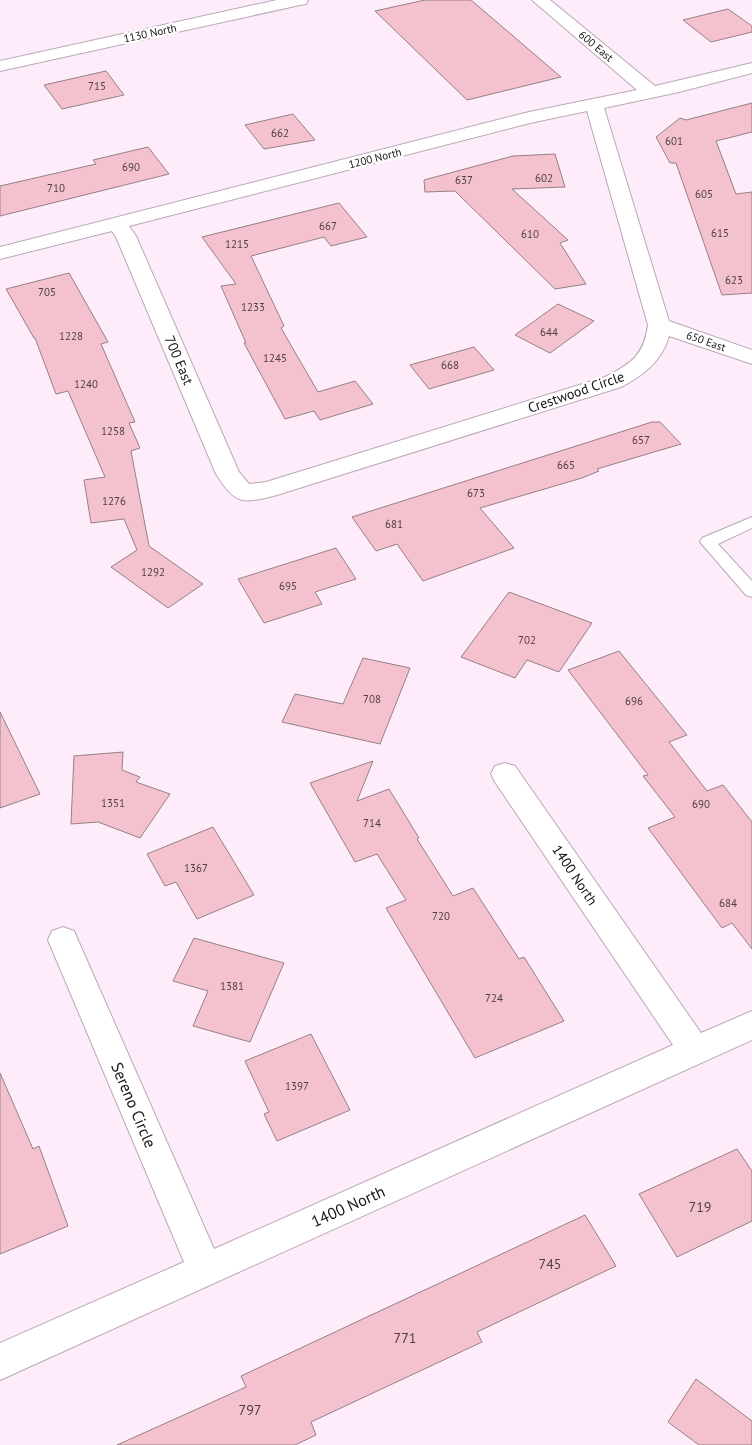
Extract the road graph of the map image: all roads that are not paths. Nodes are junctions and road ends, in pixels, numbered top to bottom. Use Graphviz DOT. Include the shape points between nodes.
graph roads {
  1 [pos="300,0"];
  2 [pos="540,0"];
  3 [pos="0,66"];
  4 [pos="752,68"];
  5 [pos="652,93"];
  6 [pos="594,104"];
  7 [pos="117,224"];
  8 [pos="0,253"];
  9 [pos="659,325"];
  10 [pos="752,357"];
  11 [pos="244,493"];
  12 [pos="752,522"];
  13 [pos="752,590"];
  14 [pos="505,774"];
  15 [pos="64,940"];
  16 [pos="752,1025"];
  17 [pos="695,1051"];
  18 [pos="205,1270"];
  19 [pos="0,1362"];
  1 -- 3 [label="street, 1130 North"];
  2 -- 5 [label="street, 600 East"];
  4 -- 5 [label="street, 1200 North"];
  5 -- 6 [label="street, 1200 North"];
  6 -- 7 [label="street, 1200 North"];
  6 -- 9 [label="street, Crestwood Circle"];
  7 -- 8 [label="street, 1200 North"];
  7 -- 11 [label="street, 700 East" via="126,236 228,474"];
  9 -- 10 [label="street, 650 East"];
  9 -- 11 [label="street, Crestwood Circle" via="654,350 632,372 613,382 279,486"];
  12 -- 13 [label="lane" via="708,542"];
  14 -- 17 [label="street, 1400 North"];
  15 -- 18 [label="street, Sereno Circle"];
  16 -- 17 [label="street, 1400 North"];
  17 -- 18 [label="street, 1400 North"];
  18 -- 19 [label="street, 1400 North"];
}
